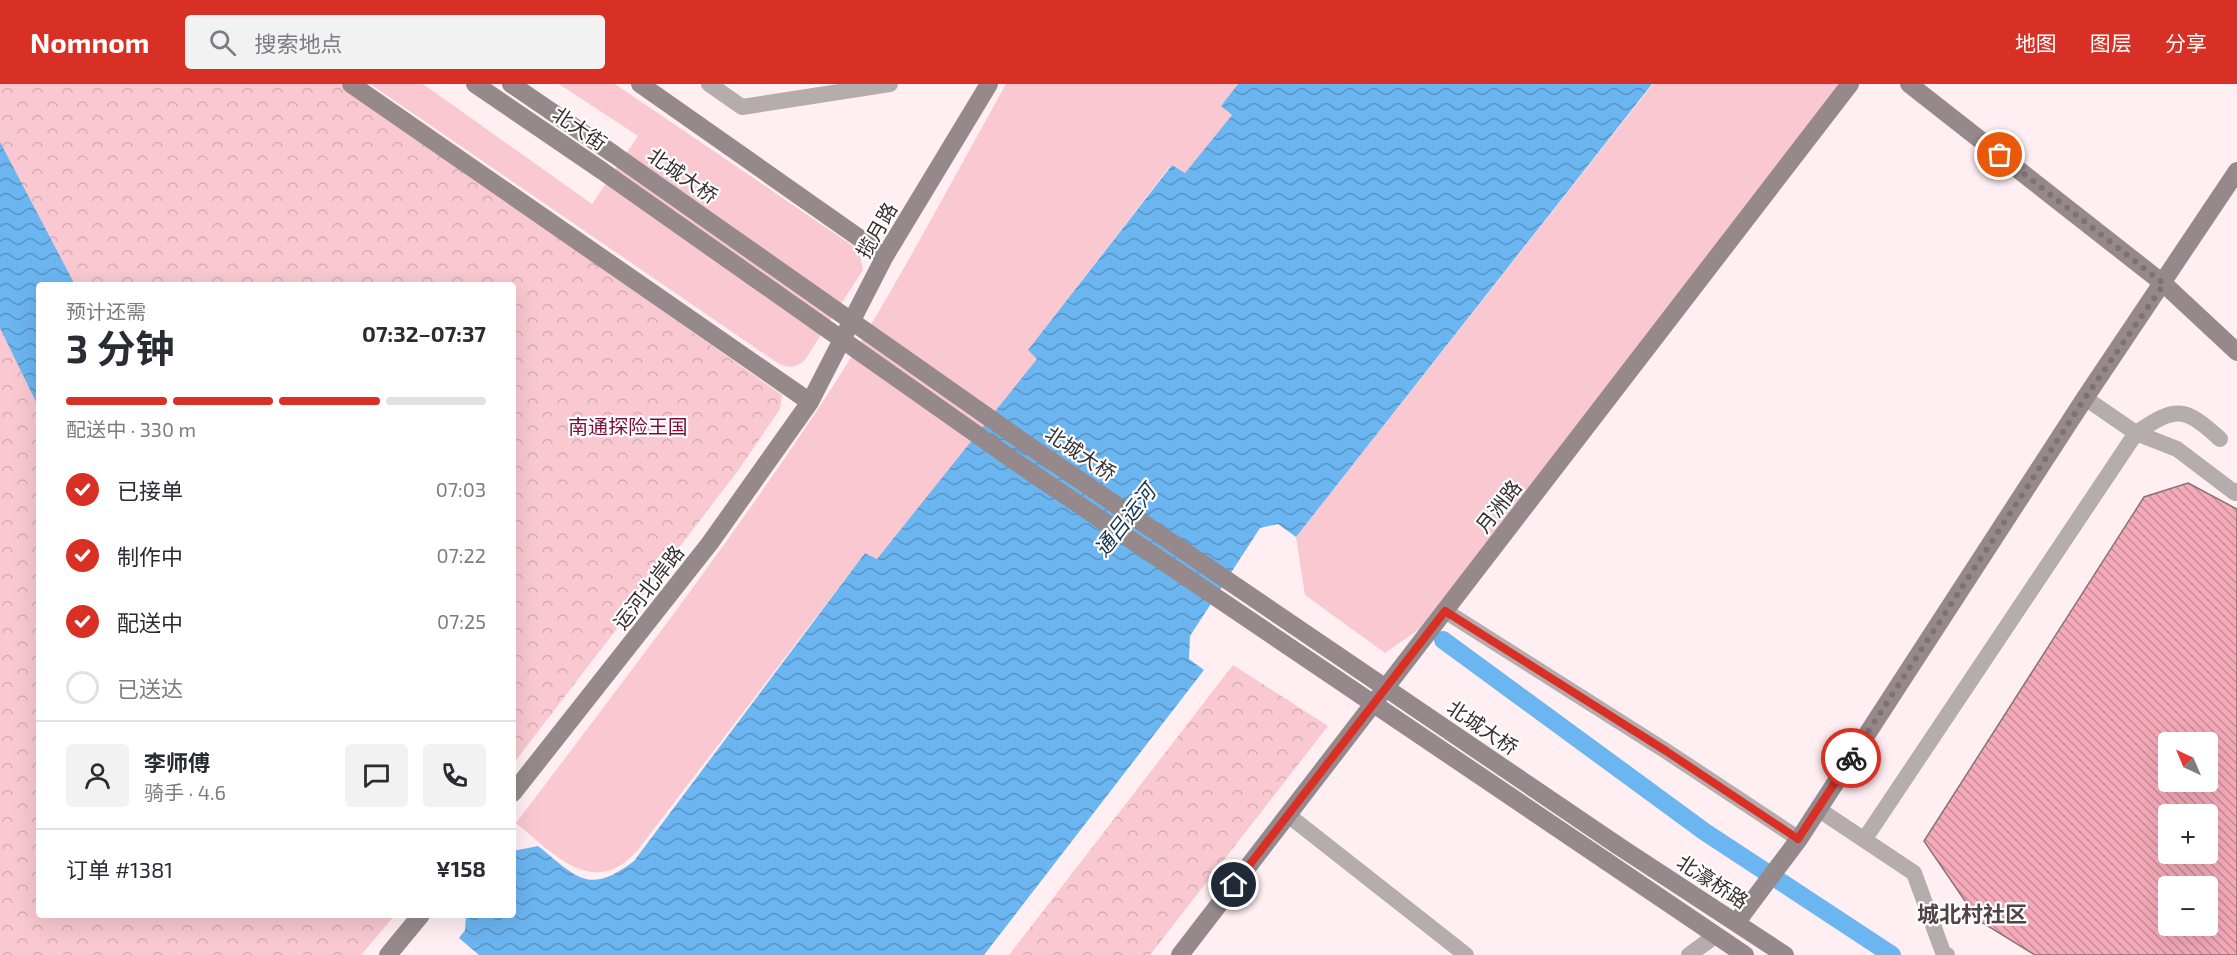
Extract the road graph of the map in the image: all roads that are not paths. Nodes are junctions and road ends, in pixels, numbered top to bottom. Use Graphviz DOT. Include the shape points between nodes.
graph roads {
  1 [pos="351,84"];
  2 [pos="475,84"];
  3 [pos="511,84"];
  4 [pos="640,84"];
  5 [pos="709,84"];
  6 [pos="890,84"];
  7 [pos="989,84"];
  8 [pos="1850,84"];
  9 [pos="1909,84"];
  10 [pos="612,153"];
  11 [pos="2237,171"];
  12 [pos="885,256"];
  13 [pos="2164,284"];
  14 [pos="2237,352"];
  15 [pos="2085,398"];
  16 [pos="810,402"];
  17 [pos="2136,433"];
  18 [pos="2220,439"];
  19 [pos="2237,490"];
  20 [pos="1445,611"];
  21 [pos="516,789"];
  22 [pos="1818,809"];
  23 [pos="1288,815"];
  24 [pos="1798,839"];
  25 [pos="1864,840"];
  26 [pos="1617,845"];
  27 [pos="419,918"];
  28 [pos="1736,923"];
  29 [pos="1715,936"];
  30 [pos="388,955"];
  31 [pos="1180,955"];
  32 [pos="1466,955"];
  33 [pos="1689,955"];
  34 [pos="1745,955"];
  35 [pos="1785,955"];
  36 [pos="1947,955"];
  1 -- 16 [label="main road"];
  2 -- 29 [label="main road, 北大街, bridge" via="1013,460"];
  3 -- 10 [label="main road, 北大街"];
  4 -- 12 [label="main road"];
  5 -- 6 [label="street" via="742,107"];
  7 -- 12 [label="main road, 揽月路"];
  8 -- 20 [label="main road, 月洲路"];
  9 -- 13 [label="main road"];
  10 -- 26 [label="main road, 北城大桥, bridge" via="1025,442"];
  11 -- 13 [label="main road"];
  12 -- 16 [label="main road, 揽月路"];
  13 -- 14 [label="main road"];
  13 -- 15 [label="main road"];
  15 -- 17 [label="street"];
  15 -- 22 [label="main road"];
  16 -- 21 [label="main road, 运河北岸路" via="710,543"];
  17 -- 18 [label="street" via="2177,412 2198,418"];
  17 -- 19 [label="street" via="2177,449 2235,493"];
  17 -- 25 [label="street"];
  20 -- 23 [label="main road, 月洲路"];
  20 -- 24 [label="street"];
  22 -- 24 [label="main road"];
  22 -- 25 [label="street"];
  23 -- 31 [label="main road, 月洲路"];
  23 -- 32 [label="street"];
  24 -- 28 [label="main road"];
  25 -- 36 [label="street" via="1914,873"];
  26 -- 28 [label="main road, 北濠桥路"];
  27 -- 30 [label="main road"];
  28 -- 35 [label="main road, 北濠桥路"];
  29 -- 33 [label="street"];
  29 -- 34 [label="main road"];
}
